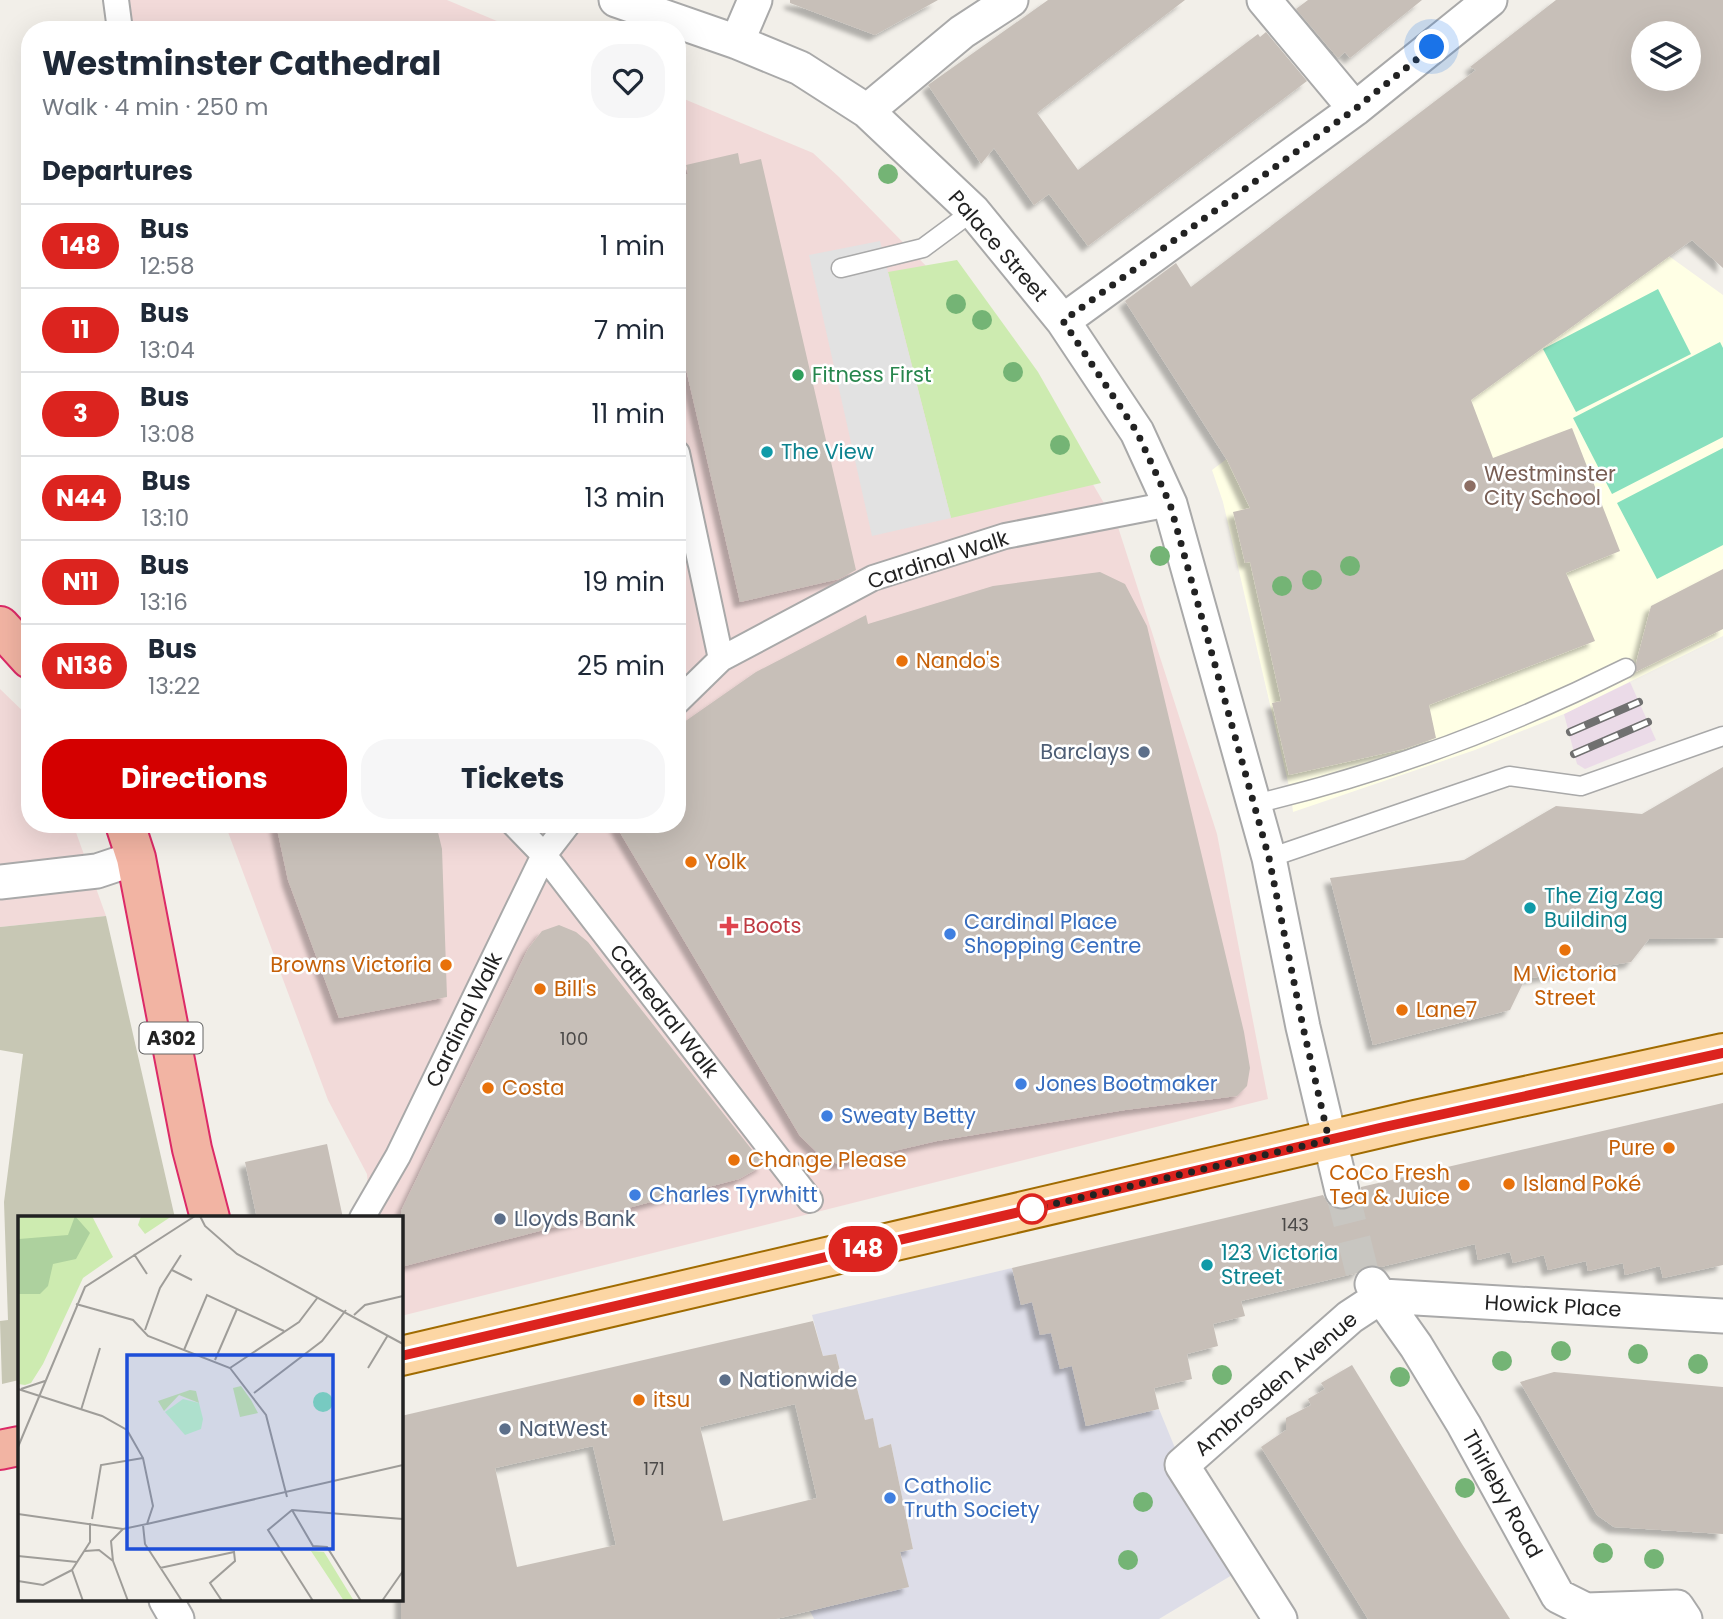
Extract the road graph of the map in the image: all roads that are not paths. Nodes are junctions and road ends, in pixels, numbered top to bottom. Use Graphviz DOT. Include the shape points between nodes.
graph roads {
  1 [pos="116,0"];
  2 [pos="616,0"];
  3 [pos="755,0"];
  4 [pos="1011,0"];
  5 [pos="1264,0"];
  6 [pos="1490,0"];
  7 [pos="118,21"];
  8 [pos="654,21"];
  9 [pos="686,29"];
  10 [pos="737,42"];
  11 [pos="1355,109"];
  12 [pos="867,111"];
  13 [pos="973,211"];
  14 [pos="841,268"];
  15 [pos="1063,321"];
  16 [pos="686,495"];
  17 [pos="1170,504"];
  18 [pos="0,626"];
  19 [pos="21,649"];
  20 [pos="721,659"];
  21 [pos="1626,668"];
  22 [pos="686,693"];
  23 [pos="1723,736"];
  24 [pos="1254,804"];
  25 [pos="523,833"];
  26 [pos="561,833"];
  27 [pos="131,841"];
  28 [pos="544,855"];
  29 [pos="1269,858"];
  30 [pos="0,882"];
  31 [pos="1723,1053"];
  32 [pos="1329,1140"];
  33 [pos="1342,1191"];
  34 [pos="810,1200"];
  35 [pos="209,1216"];
  36 [pos="363,1216"];
  37 [pos="1376,1287"];
  38 [pos="1723,1316"];
  39 [pos="402,1356"];
  40 [pos="18,1446"];
  41 [pos="0,1450"];
  42 [pos="167,1602"];
  43 [pos="177,1619"];
  44 [pos="1280,1619"];
  45 [pos="1685,1619"];
  1 -- 7 [label="street"];
  2 -- 8 [label="street, Palace Street"];
  3 -- 10 [label="street"];
  4 -- 12 [label="street" via="962,33"];
  5 -- 11 [label="street"];
  6 -- 11 [label="street"];
  9 -- 10 [label="street, Palace Street"];
  10 -- 12 [label="street, Palace Street" via="800,68"];
  11 -- 15 [label="street"];
  12 -- 13 [label="street, Palace Street"];
  13 -- 14 [label="lane" via="923,248"];
  13 -- 15 [label="street, Palace Street"];
  15 -- 17 [label="street, Palace Street" via="1137,432"];
  16 -- 20 [label="street"];
  17 -- 20 [label="street, Cardinal Walk" via="1005,536 873,578"];
  17 -- 24 [label="street, Palace Street"];
  18 -- 19 [label="highway"];
  20 -- 22 [label="street, Cardinal Walk"];
  21 -- 24 [label="lane" via="1476,735"];
  23 -- 29 [label="lane" via="1581,786 1509,776"];
  24 -- 29 [label="street, Palace Street"];
  25 -- 28 [label="street, Cathedral Walk"];
  26 -- 28 [label="street, Cardinal Walk"];
  27 -- 30 [label="street" via="97,871"];
  27 -- 35 [label="highway, A302"];
  28 -- 34 [label="street, Cathedral Walk"];
  28 -- 36 [label="street, Cardinal Walk" via="398,1156"];
  29 -- 32 [label="street, Palace Street"];
  31 -- 32 [label="main road"];
  32 -- 33 [label="street"];
  32 -- 39 [label="main road"];
  37 -- 38 [label="street, Howick Place"];
  37 -- 44 [label="street, Ambrosden Avenue" via="1350,1317 1182,1465"];
  37 -- 45 [label="street, Thirleby Road" via="1464,1425 1558,1596 1586,1610 1677,1607"];
  40 -- 41 [label="highway"];
  42 -- 43 [label="street"];
}
